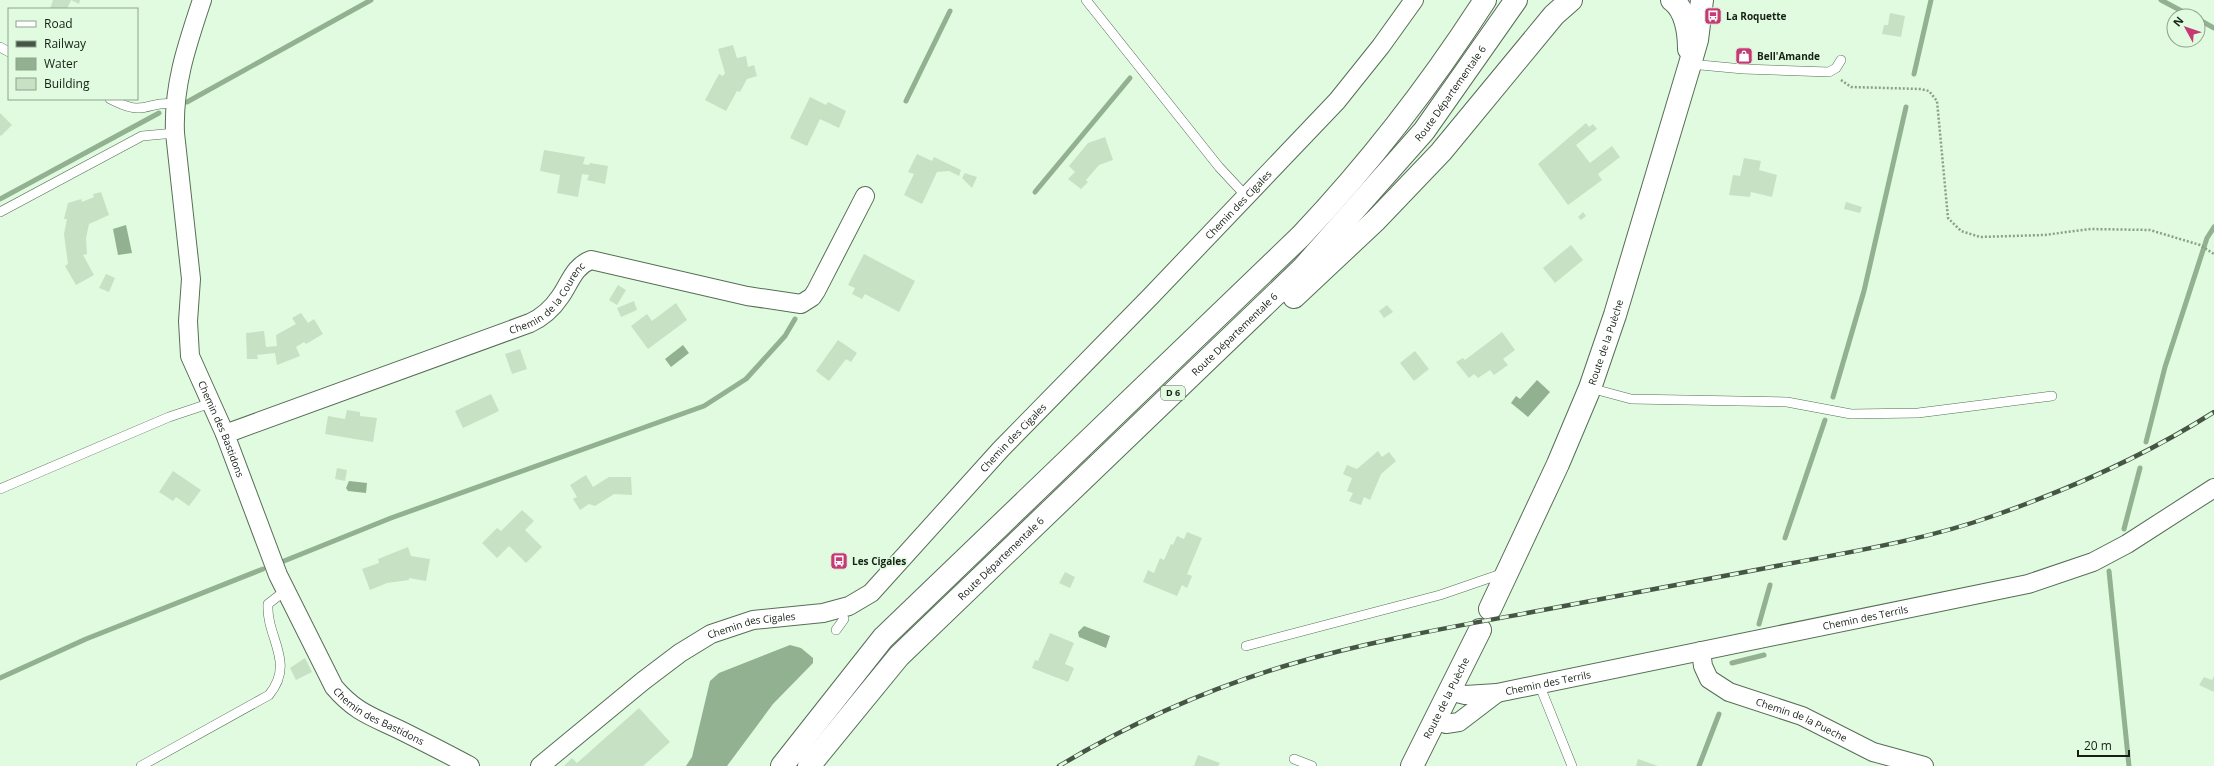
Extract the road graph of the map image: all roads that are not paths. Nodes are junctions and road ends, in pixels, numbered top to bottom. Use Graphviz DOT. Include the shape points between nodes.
graph roads {
  1 [pos="202,0"];
  2 [pos="1086,0"];
  3 [pos="1414,0"];
  4 [pos="1470,0"];
  5 [pos="1485,0"];
  6 [pos="1516,0"];
  7 [pos="1571,0"];
  8 [pos="1672,0"];
  9 [pos="1702,0"];
  10 [pos="1841,60"];
  11 [pos="1690,64"];
  12 [pos="112,100"];
  13 [pos="175,104"];
  14 [pos="175,133"];
  15 [pos="1342,193"];
  16 [pos="865,196"];
  17 [pos="1246,196"];
  18 [pos="0,212"];
  19 [pos="1590,388"];
  20 [pos="2052,396"];
  21 [pos="211,403"];
  22 [pos="1154,412"];
  23 [pos="225,434"];
  24 [pos="2214,488"];
  25 [pos="0,489"];
  26 [pos="1508,572"];
  27 [pos="286,590"];
  28 [pos="1490,609"];
  29 [pos="844,619"];
  30 [pos="836,630"];
  31 [pos="1480,630"];
  32 [pos="1246,646"];
  33 [pos="1701,651"];
  34 [pos="1539,684"];
  35 [pos="1449,691"];
  36 [pos="1497,694"];
  37 [pos="1434,720"];
  38 [pos="1294,759"];
  39 [pos="141,766"];
  40 [pos="470,766"];
  41 [pos="540,766"];
  42 [pos="782,766"];
  43 [pos="809,766"];
  44 [pos="1312,766"];
  45 [pos="1412,766"];
  46 [pos="1572,766"];
  47 [pos="1924,766"];
  1 -- 13 [label="street, Chemin des Bastidons" via="182,59"];
  2 -- 17 [label="lane" via="1219,167"];
  3 -- 17 [label="street, Chemin des Cigales" via="1337,101"];
  4 -- 15 [label="main road"];
  5 -- 15 [label="main road, D 6" via="1450,53"];
  6 -- 22 [label="main road, Route Départementale 6 / D 6" via="1419,137 1302,269"];
  7 -- 22 [label="main road" via="1554,15 1441,152 1376,220 1282,307"];
  8 -- 11 [label="main road, Route de la Puèche" via="1680,8 1685,20"];
  9 -- 11 [label="main road, Route de la Puèche" via="1697,40"];
  10 -- 11 [label="lane" via="1836,68 1829,72"];
  11 -- 19 [label="main road, Route de la Puèche" via="1615,315"];
  12 -- 13 [label="lane" via="126,107 138,108 159,102"];
  13 -- 14 [label="street, Chemin des Bastidons"];
  14 -- 18 [label="lane" via="142,136"];
  14 -- 21 [label="street, Chemin des Bastidons" via="191,279 188,340 190,356"];
  15 -- 42 [label="main road, D 6" via="1301,236 883,638"];
  16 -- 23 [label="street, Chemin de la Courenc" via="816,291 801,304 747,296 591,260 576,270 553,307 544,316 530,323"];
  17 -- 41 [label="street, Chemin des Cigales" via="1001,448 921,535 891,573 871,592 849,606 823,613 753,620 711,634 643,681"];
  19 -- 20 [label="lane" via="1631,399 1787,402 1851,414 1918,413"];
  19 -- 26 [label="main road, Route de la Puèche"];
  21 -- 23 [label="street, Chemin des Bastidons"];
  21 -- 25 [label="lane" via="170,417"];
  22 -- 43 [label="main road, Route Départementale 6 / D 6" via="900,656"];
  23 -- 27 [label="street, Chemin des Bastidons"];
  24 -- 33 [label="street, Chemin des Terrils" via="2127,544 2093,562 2064,573 2028,584"];
  26 -- 28 [label="main road, Route de la Puèche"];
  26 -- 32 [label="lane" via="1440,595"];
  27 -- 39 [label="lane" via="268,604 267,614 281,658 277,686 269,695"];
  27 -- 40 [label="street, Chemin des Bastidons" via="334,687 346,701 360,712"];
  29 -- 30 [label="lane"];
  31 -- 35 [label="main road, Route de la Puèche"];
  33 -- 34 [label="street, Chemin des Terrils"];
  33 -- 47 [label="street, Chemin de la Pueche" via="1703,666 1709,678 1729,692 1802,716 1874,752"];
  34 -- 36 [label="street, Chemin des Terrils"];
  34 -- 46 [label="lane"];
  35 -- 36 [label="street, Chemin des Terrils" via="1465,695"];
  35 -- 37 [label="main road, Route de la Puèche"];
  36 -- 37 [label="street, Chemin des Terrils" via="1459,722 1446,724"];
  37 -- 45 [label="main road, Route de la Puèche"];
  38 -- 44 [label="lane"];
}
